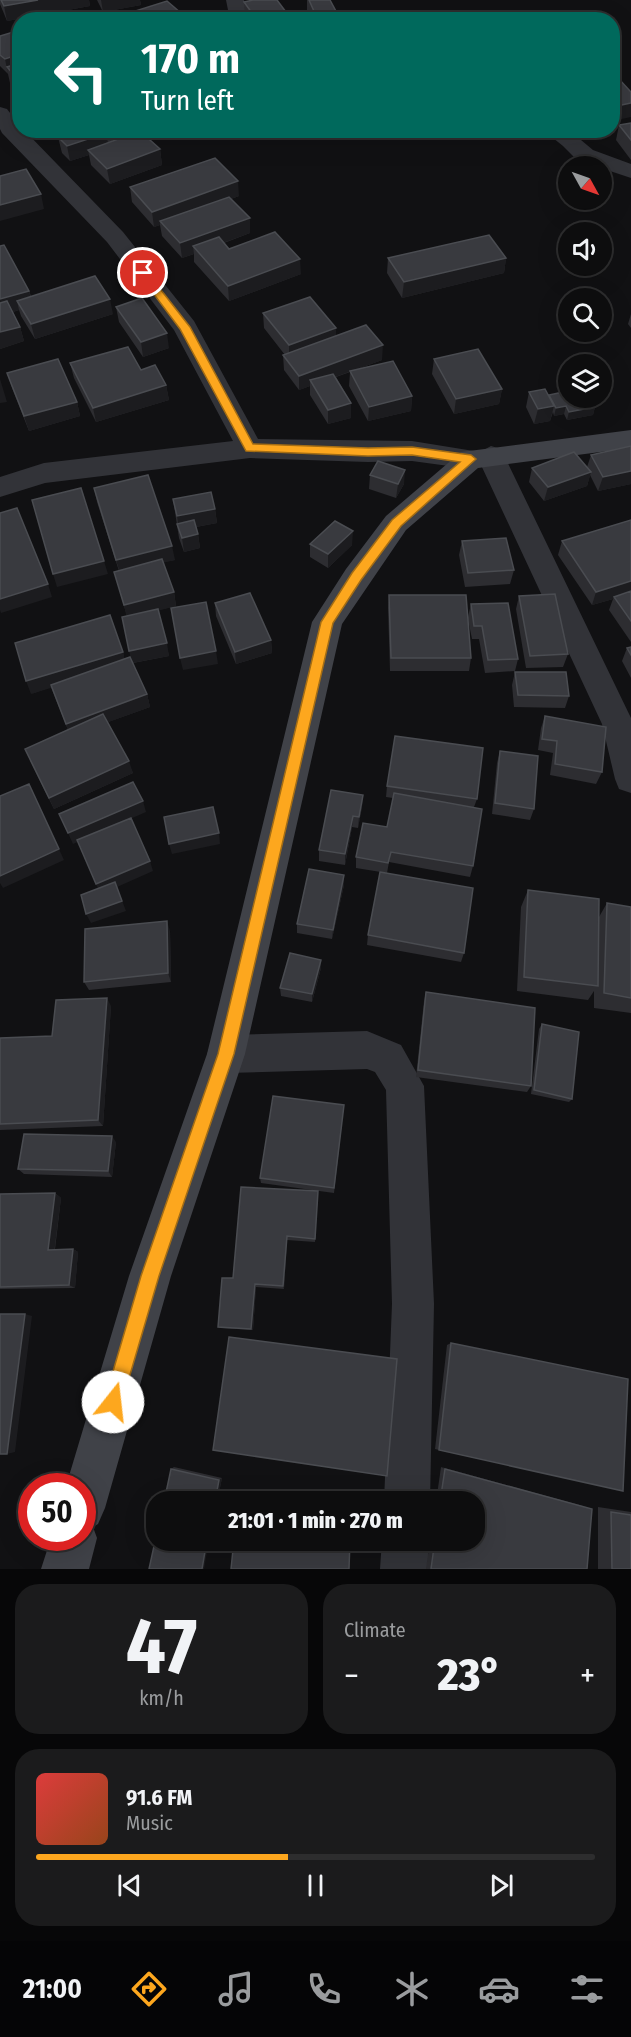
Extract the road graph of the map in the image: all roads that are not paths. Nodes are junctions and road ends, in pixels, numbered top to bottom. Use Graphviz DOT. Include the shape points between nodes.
graph roads {
  1 [pos="25,138"];
  2 [pos="566,138"];
  3 [pos="631,171"];
  4 [pos="631,439"];
  5 [pos="250,448"];
  6 [pos="481,458"];
  7 [pos="0,487"];
  8 [pos="631,779"];
  9 [pos="226,1054"];
  10 [pos="92,1473"];
  11 [pos="407,1491"];
  12 [pos="70,1551"];
  13 [pos="405,1551"];
  14 [pos="65,1569"];
  15 [pos="404,1569"];
  1 -- 5 [label="street" via="115,237 185,327"];
  2 -- 3 [label="street" via="585,155"];
  4 -- 6 [label="main road"];
  5 -- 6 [label="street" via="412,451"];
  5 -- 7 [label="street" via="44,473"];
  6 -- 8 [label="street" via="618,724"];
  6 -- 9 [label="main road" via="396,523 327,622"];
  9 -- 10 [label="main road" via="150,1276"];
  9 -- 11 [label="street" via="367,1050 388,1058 405,1086 413,1304"];
  12 -- 14 [label="main road"];
  13 -- 15 [label="street"];
}
